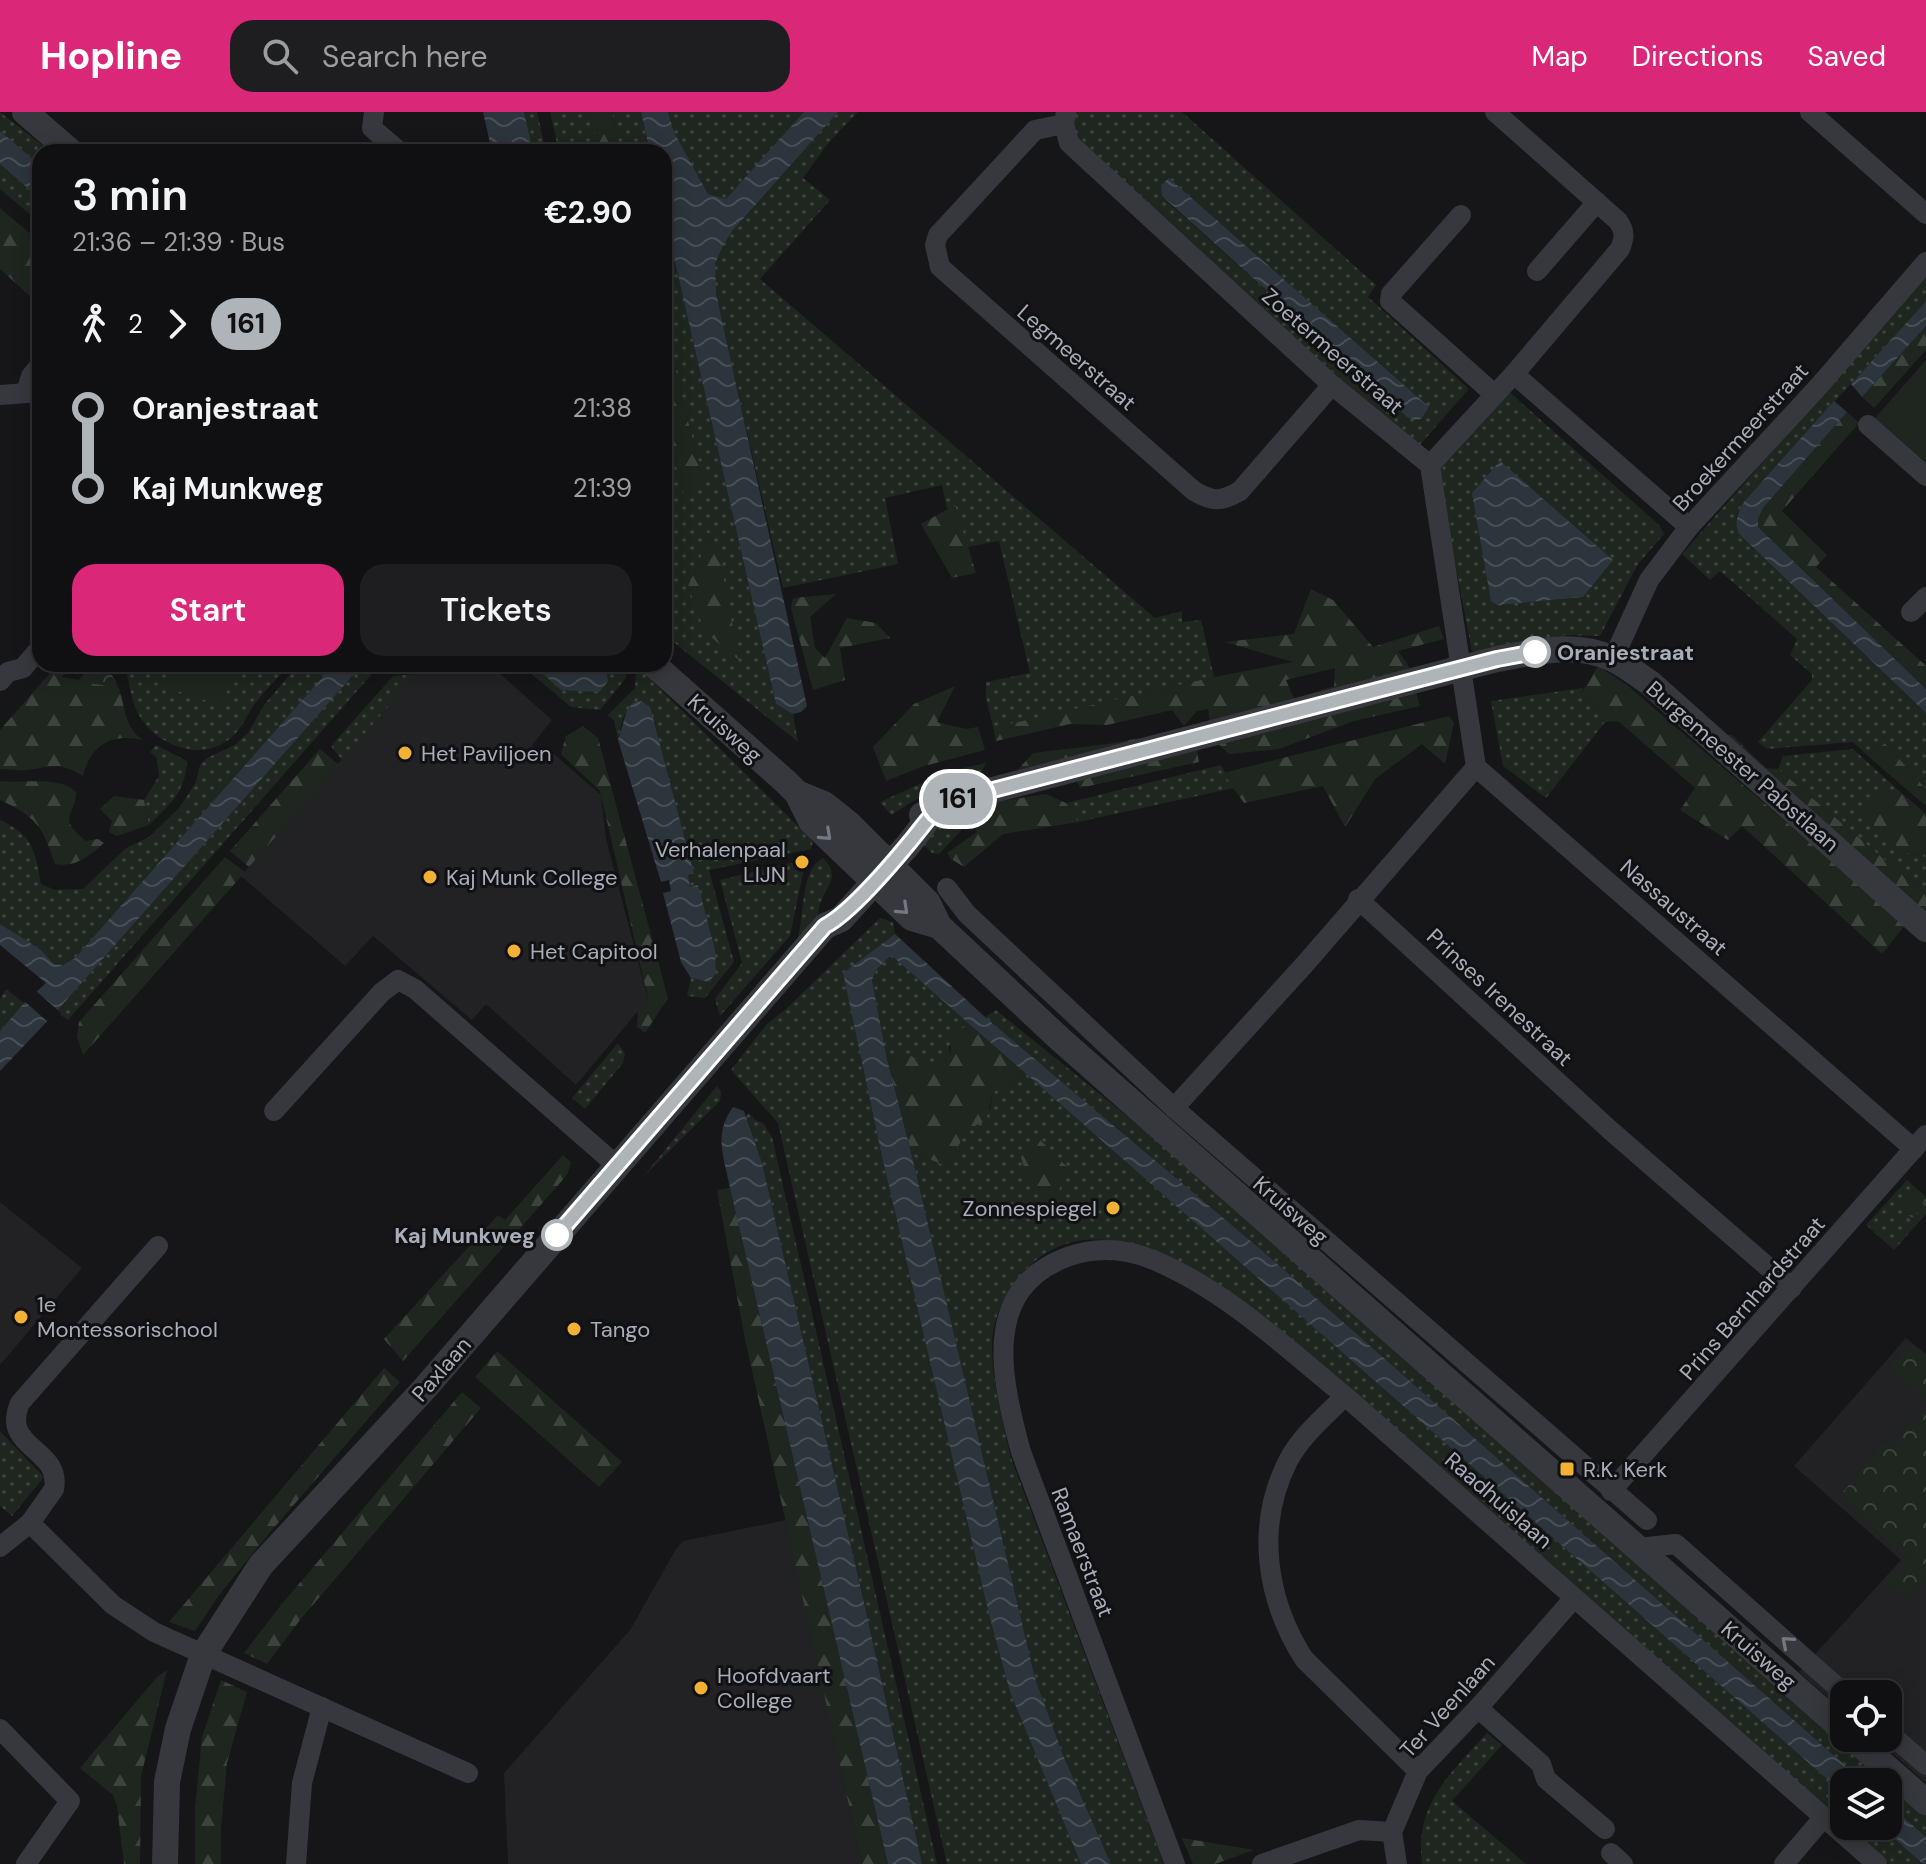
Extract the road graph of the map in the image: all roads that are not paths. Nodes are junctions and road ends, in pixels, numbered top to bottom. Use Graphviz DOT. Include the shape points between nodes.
graph roads {
  1 [pos="25,112"];
  2 [pos="374,112"];
  3 [pos="1495,112"];
  4 [pos="1810,112"];
  5 [pos="1065,118"];
  6 [pos="62,144"];
  7 [pos="391,144"];
  8 [pos="1597,202"];
  9 [pos="1926,214"];
  10 [pos="1461,215"];
  11 [pos="1926,262"];
  12 [pos="1537,271"];
  13 [pos="1514,374"];
  14 [pos="1332,385"];
  15 [pos="32,392"];
  16 [pos="1494,394"];
  17 [pos="0,395"];
  18 [pos="1868,425"];
  19 [pos="1430,465"];
  20 [pos="1926,476"];
  21 [pos="1689,527"];
  22 [pos="1926,597"];
  23 [pos="1911,612"];
  24 [pos="32,657"];
  25 [pos="1613,659"];
  26 [pos="1461,670"];
  27 [pos="662,672"];
  28 [pos="0,681"];
  29 [pos="1476,767"];
  30 [pos="876,867"];
  31 [pos="947,888"];
  32 [pos="1358,899"];
  33 [pos="1926,929"];
  34 [pos="1174,1108"];
  35 [pos="274,1111"];
  36 [pos="1920,1142"];
  37 [pos="616,1165"];
  38 [pos="158,1246"];
  39 [pos="1051,1263"];
  40 [pos="1792,1288"];
  41 [pos="1345,1396"];
  42 [pos="1611,1491"];
  43 [pos="1647,1520"];
  44 [pos="30,1523"];
  45 [pos="0,1547"];
  46 [pos="1638,1548"];
  47 [pos="1574,1598"];
  48 [pos="203,1655"];
  49 [pos="1830,1681"];
  50 [pos="322,1707"];
  51 [pos="1478,1708"];
  52 [pos="1830,1718"];
  53 [pos="0,1729"];
  54 [pos="1902,1744"];
  55 [pos="1869,1752"];
  56 [pos="1926,1765"];
  57 [pos="1418,1771"];
  58 [pos="468,1773"];
  59 [pos="1926,1802"];
  60 [pos="1824,1817"];
  61 [pos="1605,1829"];
  62 [pos="1392,1832"];
  63 [pos="26,1864"];
  64 [pos="165,1864"];
  65 [pos="296,1864"];
  66 [pos="1175,1864"];
  67 [pos="1262,1864"];
  68 [pos="1397,1864"];
  69 [pos="1784,1864"];
  70 [pos="1877,1864"];
  1 -- 6 [label="street"];
  2 -- 7 [label="street" via="372,128"];
  3 -- 8 [label="street"];
  4 -- 9 [label="street"];
  5 -- 14 [label="street, Zoetermeerstraat" via="1069,143"];
  5 -- 14 [label="street, Legmeerstraat" via="1035,130 938,235 940,267 1210,501 1240,491"];
  8 -- 12 [label="street"];
  8 -- 13 [label="street" via="1624,230 1620,249"];
  10 -- 16 [label="street" via="1390,301"];
  11 -- 21 [label="street, Broekermeerstraat"];
  13 -- 16 [label="street"];
  13 -- 21 [label="street"];
  14 -- 19 [label="street, Zoetermeerstraat"];
  15 -- 17 [label="street"];
  16 -- 19 [label="street"];
  18 -- 20 [label="street"];
  19 -- 26 [label="street"];
  21 -- 25 [label="street, Broekermeerstraat" via="1649,580"];
  22 -- 23 [label="street"];
  24 -- 28 [label="street"];
  25 -- 26 [label="street, Burgemeester Pabstlaan" via="1562,648"];
  25 -- 33 [label="street, Burgemeester Pabstlaan" via="1661,693"];
  26 -- 29 [label="street"];
  26 -- 30 [label="street, Burgemeester Pabstlaan" via="947,802"];
  27 -- 30 [label="street, Kruisweg" via="797,793 811,821"];
  29 -- 32 [label="street"];
  29 -- 36 [label="street, Nassaustraat"];
  30 -- 37 [label="street, Paxlaan" via="829,909 825,926"];
  30 -- 46 [label="street, Kruisweg" via="912,918 939,926 1061,1040"];
  31 -- 34 [label="street, Kruisweg" via="967,914"];
  32 -- 34 [label="street"];
  32 -- 40 [label="street, Prinses Irenestraat"];
  34 -- 42 [label="street, Kruisweg"];
  35 -- 37 [label="street" via="398,980 415,989"];
  36 -- 40 [label="street, Prins Bernhardstraat"];
  37 -- 48 [label="street, Paxlaan" via="426,1387 261,1565"];
  38 -- 44 [label="street" via="20,1403 19,1435 49,1463 56,1482"];
  39 -- 41 [label="street, Raadhuislaan" via="1103,1250 1151,1259 1239,1312"];
  39 -- 66 [label="street, Ramaerstraat" via="1022,1287 1010,1308 1002,1356 1009,1410"];
  40 -- 42 [label="street, Prins Bernhardstraat"];
  41 -- 47 [label="street, Raadhuislaan"];
  41 -- 57 [label="street" via="1303,1439 1279,1484 1270,1516 1273,1590 1304,1659"];
  42 -- 43 [label="street, Kruisweg"];
  44 -- 45 [label="street"];
  44 -- 48 [label="street" via="113,1605"];
  49 -- 46 [label="street, Kruisweg, one-way" via="1676,1544"];
  46 -- 52 [label="street, Kruisweg"];
  47 -- 51 [label="street, Ter Veenlaan"];
  47 -- 60 [label="street, Raadhuislaan"];
  48 -- 50 [label="street"];
  48 -- 64 [label="street, Paxlaan" via="167,1782"];
  50 -- 58 [label="street"];
  50 -- 65 [label="street" via="302,1783"];
  51 -- 57 [label="street, Ter Veenlaan"];
  51 -- 61 [label="street" via="1541,1764 1546,1779"];
  53 -- 63 [label="street" via="70,1801"];
  54 -- 56 [label="street"];
  55 -- 59 [label="street"];
  57 -- 62 [label="street, Ter Veenlaan"];
  60 -- 69 [label="street"];
  60 -- 70 [label="street, Raadhuislaan"];
  62 -- 67 [label="street" via="1359,1830"];
  62 -- 68 [label="street"];
}
